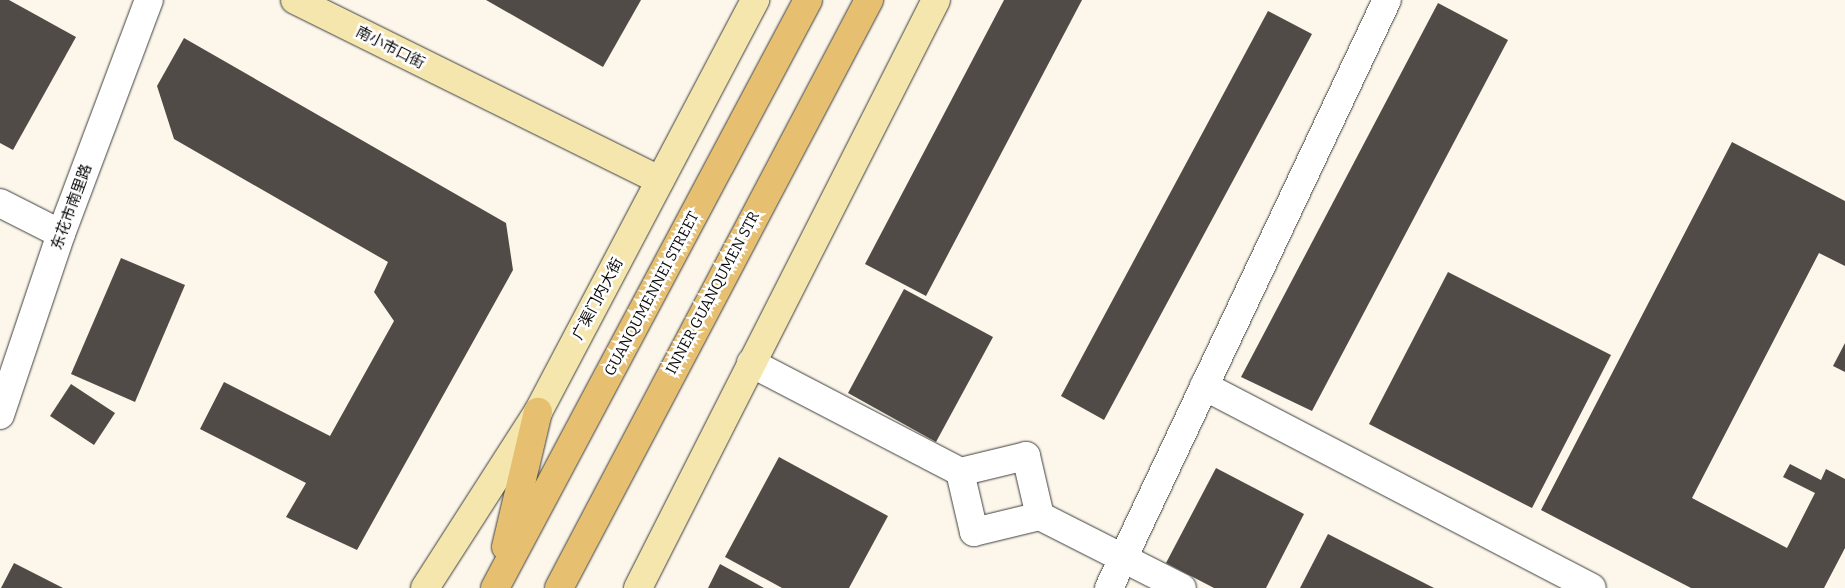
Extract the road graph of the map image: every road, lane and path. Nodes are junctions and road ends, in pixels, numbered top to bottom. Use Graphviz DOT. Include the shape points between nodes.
graph roads {
  1 [pos="150,0"];
  2 [pos="295,0"];
  3 [pos="756,0"];
  4 [pos="808,0"];
  5 [pos="869,0"];
  6 [pos="936,0"];
  7 [pos="1387,0"];
  8 [pos="656,188"];
  9 [pos="0,203"];
  10 [pos="61,234"];
  11 [pos="751,363"];
  12 [pos="1204,386"];
  13 [pos="538,412"];
  14 [pos="0,415"];
  15 [pos="960,472"];
  16 [pos="1040,516"];
  17 [pos="1124,558"];
  18 [pos="496,587"];
  19 [pos="425,588"];
  20 [pos="560,588"];
  21 [pos="638,588"];
  22 [pos="1109,588"];
  23 [pos="1182,588"];
  24 [pos="1592,588"];
  1 -- 10 [label="street, 东花市南里路"];
  2 -- 8 [label="street, 南小市口街" via="486,96"];
  3 -- 8 [label="street, 广渠门内大街"];
  4 -- 18 [label="main road, GUANQUMENNEI STREET"];
  5 -- 20 [label="main road, INNER GUANQUMEN STR"];
  6 -- 11 [label="street"];
  7 -- 12 [label="street"];
  8 -- 13 [label="street, 广渠门内大街"];
  9 -- 10 [label="street"];
  10 -- 14 [label="street, 东花市南里路"];
  11 -- 15 [label="street"];
  11 -- 21 [label="street"];
  12 -- 17 [label="street"];
  12 -- 24 [label="street"];
  13 -- 18 [label="main road"];
  13 -- 19 [label="street, 广渠门内大街"];
  15 -- 16 [label="street" via="974,532"];
  15 -- 16 [label="street" via="1026,456"];
  16 -- 17 [label="street"];
  17 -- 22 [label="street"];
  17 -- 23 [label="street"];
}
